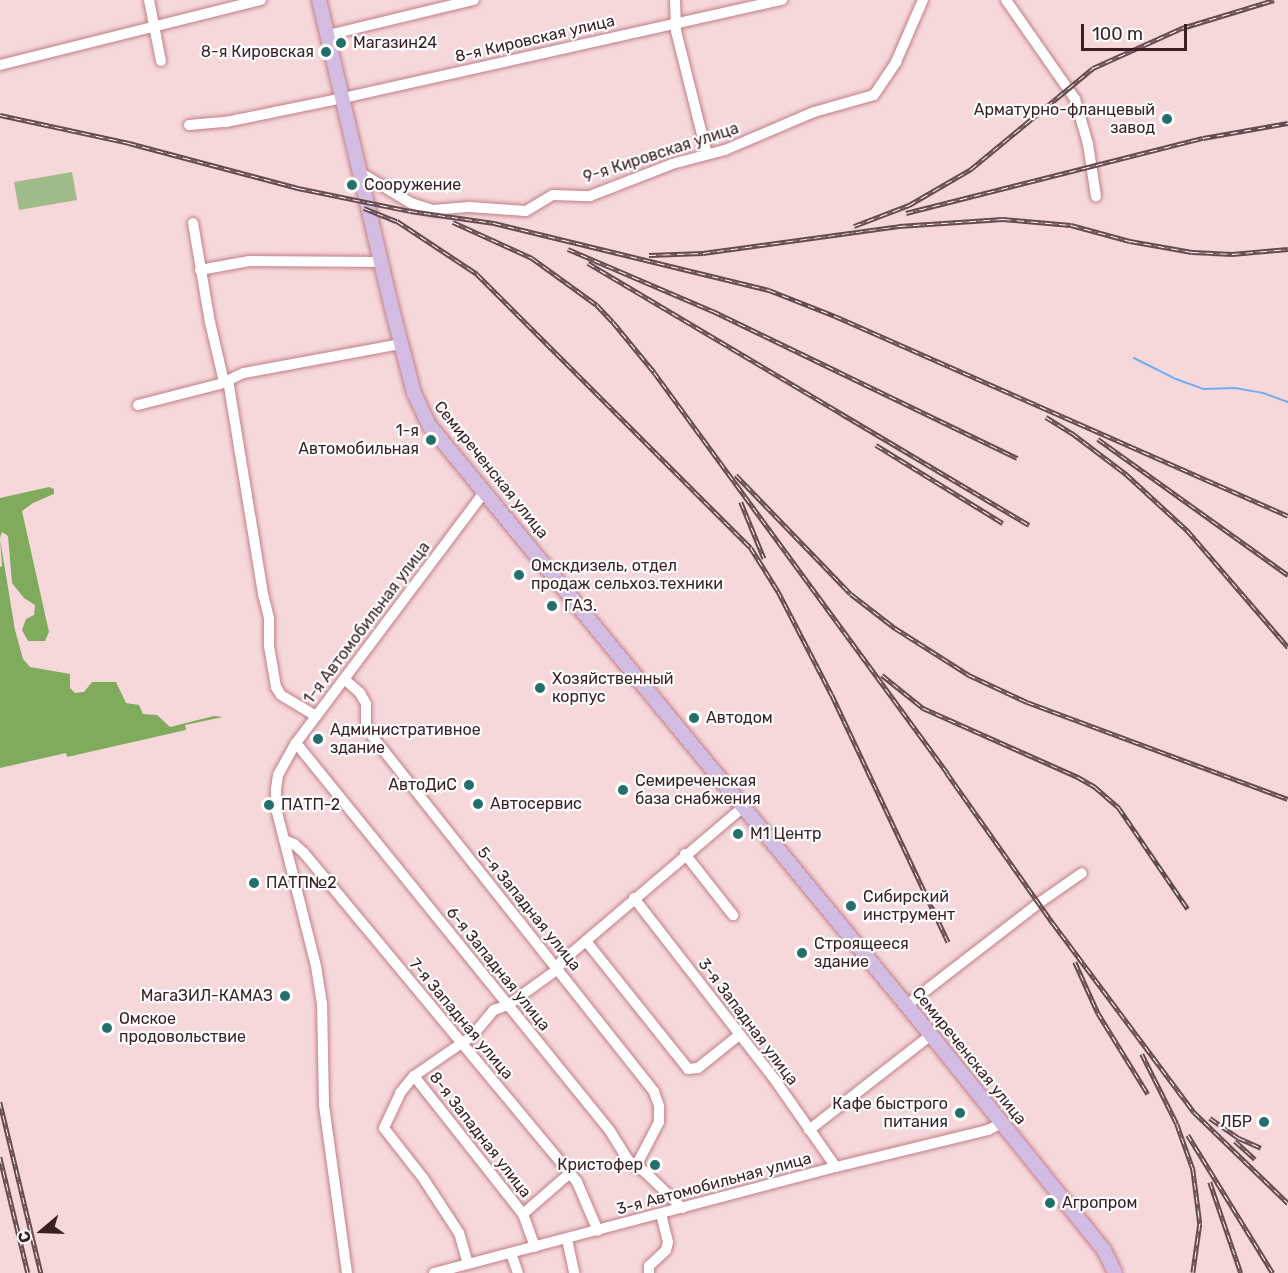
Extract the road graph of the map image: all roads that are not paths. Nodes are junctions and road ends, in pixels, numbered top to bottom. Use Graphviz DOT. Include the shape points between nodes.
graph roads {
  1 [pos="149,0"];
  2 [pos="261,0"];
  3 [pos="319,0"];
  4 [pos="474,0"];
  5 [pos="675,0"];
  6 [pos="782,0"];
  7 [pos="923,0"];
  8 [pos="1006,0"];
  9 [pos="674,23"];
  10 [pos="153,26"];
  11 [pos="328,35"];
  12 [pos="161,62"];
  13 [pos="0,65"];
  14 [pos="343,98"];
  15 [pos="189,124"];
  16 [pos="707,154"];
  17 [pos="362,173"];
  18 [pos="1096,196"];
  19 [pos="193,223"];
  20 [pos="380,262"];
  21 [pos="200,270"];
  22 [pos="401,344"];
  23 [pos="226,381"];
  24 [pos="138,405"];
  25 [pos="484,491"];
  26 [pos="344,679"];
  27 [pos="316,716"];
  28 [pos="296,743"];
  29 [pos="744,806"];
  30 [pos="284,840"];
  31 [pos="685,854"];
  32 [pos="1082,873"];
  33 [pos="634,898"];
  34 [pos="733,915"];
  35 [pos="586,941"];
  36 [pos="558,969"];
  37 [pos="508,1005"];
  38 [pos="907,1005"];
  39 [pos="739,1035"];
  40 [pos="931,1035"];
  41 [pos="463,1044"];
  42 [pos="414,1076"];
  43 [pos="1002,1123"];
  44 [pos="809,1130"];
  45 [pos="636,1166"];
  46 [pos="836,1167"];
  47 [pos="570,1173"];
  48 [pos="682,1208"];
  49 [pos="524,1214"];
  50 [pos="661,1214"];
  51 [pos="598,1231"];
  52 [pos="567,1239"];
  53 [pos="535,1246"];
  54 [pos="511,1253"];
  55 [pos="468,1264"];
  56 [pos="453,1271"];
  57 [pos="347,1273"];
  58 [pos="434,1273"];
  59 [pos="518,1273"];
  60 [pos="574,1273"];
  61 [pos="649,1273"];
  62 [pos="1115,1273"];
  1 -- 10 [label="street"];
  2 -- 10 [label="street"];
  3 -- 11 [label="main road, Семиреченская улица"];
  4 -- 11 [label="street"];
  5 -- 9 [label="street"];
  6 -- 9 [label="street, 8-я Кировская улица"];
  7 -- 16 [label="street, 9-я Кировская улица" via="883,85 868,98 814,112"];
  8 -- 18 [label="street" via="1075,99 1088,144"];
  9 -- 14 [label="street, 8-я Кировская улица"];
  9 -- 16 [label="street"];
  10 -- 12 [label="street"];
  10 -- 13 [label="street"];
  11 -- 14 [label="main road, Семиреченская улица"];
  14 -- 15 [label="street, 8-я Кировская улица" via="226,122"];
  14 -- 17 [label="main road, Семиреченская улица"];
  16 -- 17 [label="street, 9-я Кировская улица" via="590,196 553,195 526,211 425,208"];
  17 -- 20 [label="main road, Семиреченская улица"];
  19 -- 21 [label="street"];
  20 -- 21 [label="street" via="249,261"];
  20 -- 22 [label="main road, Семиреченская улица"];
  21 -- 23 [label="street"];
  22 -- 23 [label="street" via="244,373"];
  22 -- 25 [label="main road, Семиреченская улица" via="423,416"];
  23 -- 24 [label="street"];
  23 -- 27 [label="street" via="270,618 269,645 276,687 281,695"];
  25 -- 26 [label="street, 1-я Автомобильная улица"];
  25 -- 29 [label="main road, Семиреченская улица"];
  26 -- 27 [label="street, 1-я Автомобильная улица"];
  26 -- 36 [label="street, 5-я Западная улица" via="366,704 369,732"];
  27 -- 28 [label="street, 1-я Автомобильная улица"];
  28 -- 30 [label="street, 1-я Автомобильная улица" via="278,776 276,808"];
  28 -- 37 [label="street, 6-я Западная улица"];
  29 -- 31 [label="street"];
  29 -- 38 [label="main road, Семиреченская улица"];
  30 -- 41 [label="street, 7-я Западная улица" via="304,853"];
  30 -- 57 [label="street" via="321,994 324,1105"];
  31 -- 33 [label="street"];
  31 -- 34 [label="street"];
  32 -- 38 [label="street"];
  33 -- 35 [label="street"];
  33 -- 39 [label="street, 3-я Западная улица"];
  35 -- 36 [label="street"];
  35 -- 39 [label="street" via="688,1069 698,1068"];
  36 -- 37 [label="street"];
  36 -- 45 [label="street, 5-я Западная улица" via="654,1092 659,1122"];
  37 -- 41 [label="street" via="487,1016"];
  37 -- 45 [label="street, 6-я Западная улица"];
  38 -- 40 [label="main road, Семиреченская улица"];
  39 -- 44 [label="street, 3-я Западная улица"];
  40 -- 43 [label="main road, Семиреченская улица"];
  40 -- 44 [label="street"];
  41 -- 42 [label="street"];
  41 -- 47 [label="street, 7-я Западная улица"];
  42 -- 49 [label="street, 8-я Западная улица"];
  42 -- 55 [label="street" via="400,1093 384,1128 459,1233"];
  43 -- 46 [label="street, 3-я Автомобильная улица" via="988,1130"];
  43 -- 62 [label="main road, Семиреченская улица" via="1104,1250"];
  44 -- 46 [label="street, 3-я Западная улица"];
  45 -- 48 [label="street, 6-я Западная улица"];
  46 -- 48 [label="street, 3-я Автомобильная улица"];
  47 -- 49 [label="street"];
  47 -- 51 [label="street, 7-я Западная улица"];
  48 -- 50 [label="street, 3-я Автомобильная улица"];
  49 -- 53 [label="street, 8-я Западная улица"];
  50 -- 51 [label="street, 3-я Автомобильная улица"];
  50 -- 61 [label="street" via="668,1242 666,1250 649,1266"];
  51 -- 52 [label="street, 3-я Автомобильная улица"];
  52 -- 53 [label="street, 3-я Автомобильная улица"];
  52 -- 60 [label="street"];
  53 -- 54 [label="street, 3-я Автомобильная улица"];
  54 -- 55 [label="street, 3-я Автомобильная улица"];
  54 -- 59 [label="street"];
  55 -- 56 [label="street, 3-я Автомобильная улица"];
  56 -- 58 [label="street, 3-я Автомобильная улица"];
}
